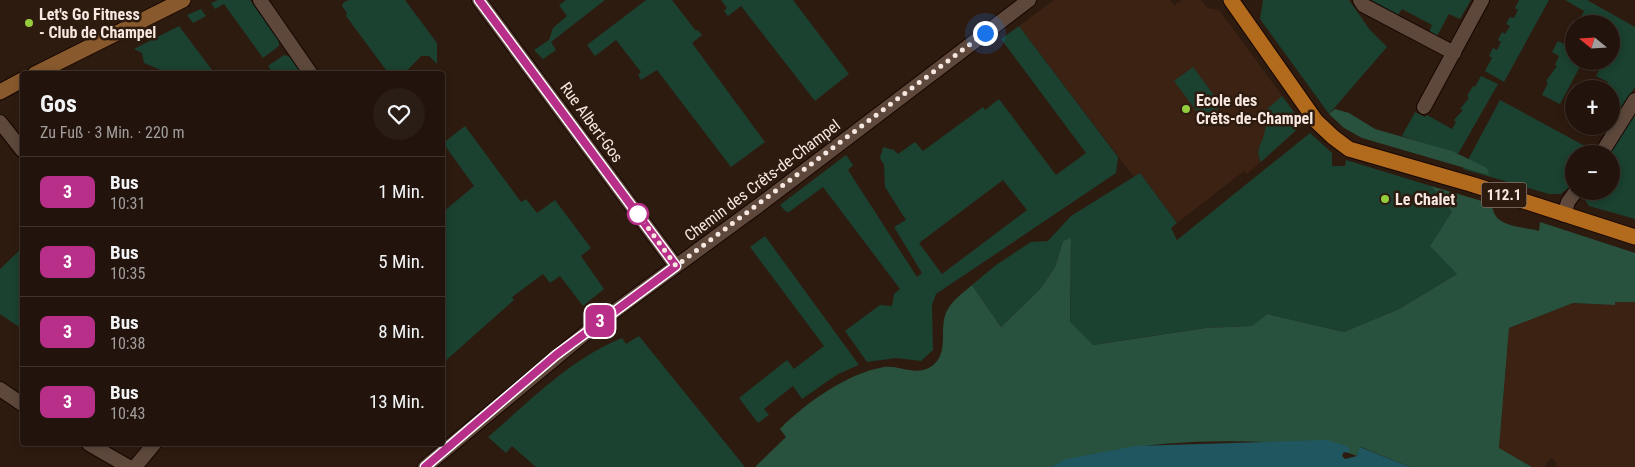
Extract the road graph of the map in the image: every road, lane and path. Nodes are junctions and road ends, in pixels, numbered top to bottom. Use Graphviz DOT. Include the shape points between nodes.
graph roads {
  1 [pos="183,0"];
  2 [pos="260,0"];
  3 [pos="479,0"];
  4 [pos="1029,0"];
  5 [pos="1360,0"];
  6 [pos="1482,0"];
  7 [pos="1236,2"];
  8 [pos="1454,53"];
  9 [pos="41,71"];
  10 [pos="309,71"];
  11 [pos="20,81"];
  12 [pos="0,92"];
  13 [pos="1635,100"];
  14 [pos="1424,107"];
  15 [pos="0,122"];
  16 [pos="1607,145"];
  17 [pos="20,147"];
  18 [pos="1569,200"];
  19 [pos="1564,215"];
  20 [pos="1635,237"];
  21 [pos="676,266"];
  22 [pos="0,389"];
  23 [pos="20,403"];
  24 [pos="92,446"];
  25 [pos="152,446"];
  26 [pos="129,467"];
  27 [pos="135,467"];
  28 [pos="425,467"];
  1 -- 9 [label="street"];
  2 -- 10 [label="street"];
  3 -- 21 [label="street, Rue Albert-Gos"];
  4 -- 21 [label="street, Chemin des Crêts-de-Champel"];
  5 -- 8 [label="street" via="1363,5"];
  6 -- 8 [label="street"];
  7 -- 19 [label="main road, 112.1" via="1316,121 1340,143 1361,153"];
  8 -- 14 [label="street"];
  11 -- 12 [label="street"];
  13 -- 16 [label="street"];
  15 -- 17 [label="street"];
  18 -- 19 [label="street"];
  19 -- 20 [label="main road, 112.1"];
  21 -- 28 [label="street, Chemin des Crêts-de-Champel" via="556,355"];
  22 -- 23 [label="street"];
  24 -- 26 [label="street"];
  25 -- 27 [label="street"];
}
